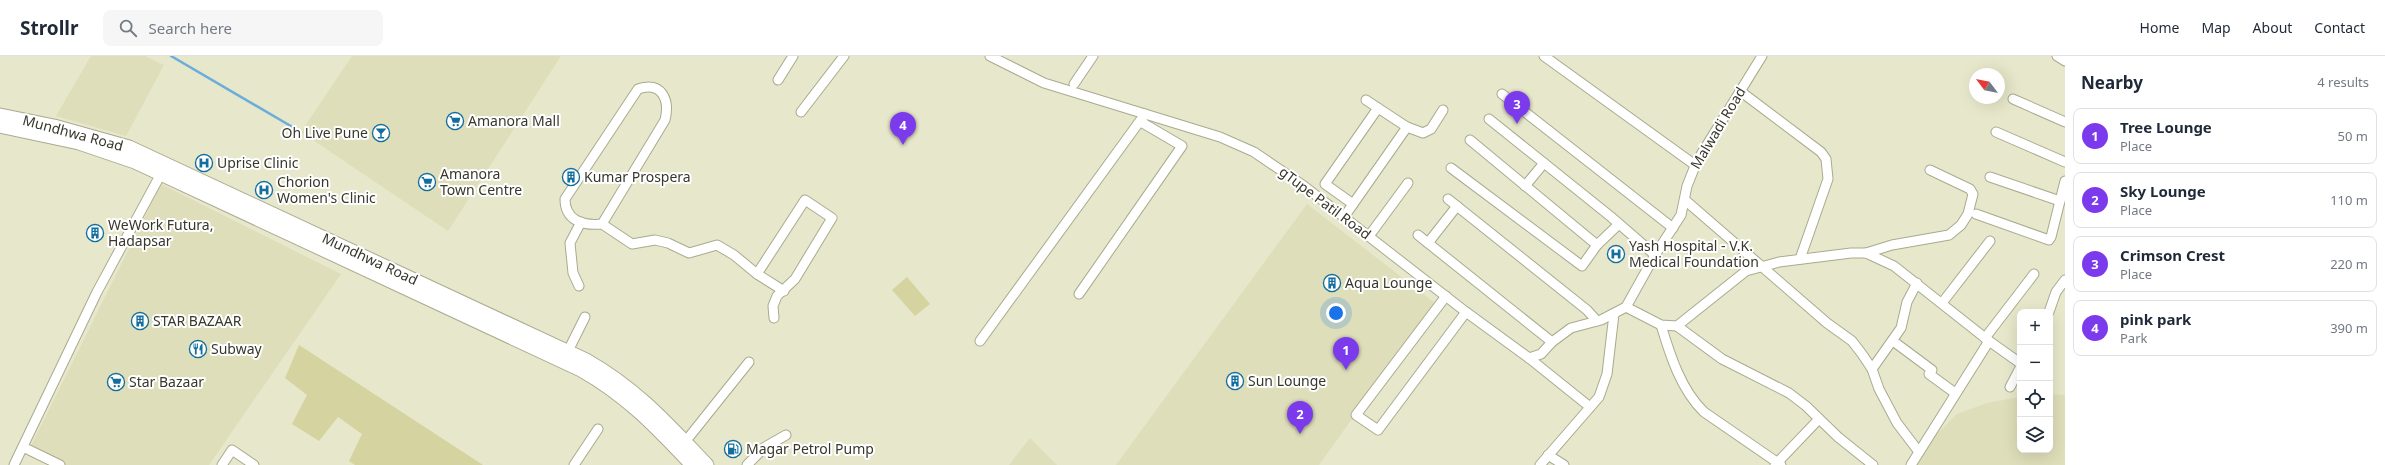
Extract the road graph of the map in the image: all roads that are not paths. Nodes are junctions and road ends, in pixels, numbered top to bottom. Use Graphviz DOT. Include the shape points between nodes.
graph roads {
  1 [pos="793,56"];
  2 [pos="844,56"];
  3 [pos="990,56"];
  4 [pos="1093,56"];
  5 [pos="1544,56"];
  6 [pos="1762,56"];
  7 [pos="2057,56"];
  8 [pos="2065,61"];
  9 [pos="778,80"];
  10 [pos="1074,84"];
  11 [pos="1740,91"];
  12 [pos="1502,94"];
  13 [pos="2013,99"];
  14 [pos="1366,100"];
  15 [pos="1378,108"];
  16 [pos="1443,110"];
  17 [pos="801,112"];
  18 [pos="0,114"];
  19 [pos="1143,118"];
  20 [pos="1489,119"];
  21 [pos="2065,122"];
  22 [pos="0,126"];
  23 [pos="1407,127"];
  24 [pos="1996,132"];
  25 [pos="1470,140"];
  26 [pos="1544,162"];
  27 [pos="2065,162"];
  28 [pos="1695,165"];
  29 [pos="1451,168"];
  30 [pos="163,169"];
  31 [pos="1930,170"];
  32 [pos="1990,176"];
  33 [pos="2065,181"];
  34 [pos="1408,184"];
  35 [pos="1526,186"];
  36 [pos="1448,199"];
  37 [pos="1685,200"];
  38 [pos="2060,201"];
  39 [pos="1353,204"];
  40 [pos="1457,206"];
  41 [pos="1976,214"];
  42 [pos="1344,217"];
  43 [pos="581,222"];
  44 [pos="602,224"];
  45 [pos="1619,224"];
  46 [pos="1673,228"];
  47 [pos="1418,235"];
  48 [pos="1369,236"];
  49 [pos="1990,242"];
  50 [pos="1428,243"];
  51 [pos="1598,245"];
  52 [pos="1866,253"];
  53 [pos="1655,255"];
  54 [pos="1800,259"];
  55 [pos="1760,266"];
  56 [pos="757,274"];
  57 [pos="2034,274"];
  58 [pos="2065,280"];
  59 [pos="1917,284"];
  60 [pos="579,286"];
  61 [pos="784,291"];
  62 [pos="1079,294"];
  63 [pos="1446,296"];
  64 [pos="1942,303"];
  65 [pos="1626,308"];
  66 [pos="2050,309"];
  67 [pos="1464,314"];
  68 [pos="1614,314"];
  69 [pos="585,317"];
  70 [pos="774,318"];
  71 [pos="1597,321"];
  72 [pos="1661,325"];
  73 [pos="1677,326"];
  74 [pos="1987,340"];
  75 [pos="980,341"];
  76 [pos="1893,341"];
  77 [pos="1552,342"];
  78 [pos="568,351"];
  79 [pos="1529,358"];
  80 [pos="2017,361"];
  81 [pos="748,362"];
  82 [pos="1872,369"];
  83 [pos="2017,374"];
  84 [pos="2010,387"];
  85 [pos="1955,393"];
  86 [pos="1590,407"];
  87 [pos="1819,419"];
  88 [pos="598,429"];
  89 [pos="786,435"];
  90 [pos="685,442"];
  91 [pos="22,447"];
  92 [pos="1919,452"];
  93 [pos="1548,455"];
  94 [pos="1778,464"];
  95 [pos="14,465"];
  96 [pos="60,465"];
  97 [pos="222,465"];
  98 [pos="254,465"];
  99 [pos="574,465"];
  100 [pos="692,465"];
  101 [pos="706,465"];
  102 [pos="747,465"];
  103 [pos="1540,465"];
  104 [pos="1564,465"];
  105 [pos="1873,465"];
  106 [pos="1911,465"];
  1 -- 9 [label="street"];
  2 -- 17 [label="street"];
  3 -- 19 [label="street, gTupe Patil Road" via="1044,83"];
  4 -- 10 [label="street"];
  5 -- 28 [label="street"];
  6 -- 11 [label="street, Malwadi Road"];
  7 -- 8 [label="street"];
  11 -- 28 [label="street, Malwadi Road"];
  11 -- 54 [label="street" via="1821,152 1826,159 1828,179"];
  12 -- 46 [label="street"];
  13 -- 21 [label="street"];
  14 -- 15 [label="street"];
  15 -- 23 [label="street"];
  15 -- 39 [label="street" via="1325,184"];
  16 -- 23 [label="street" via="1428,132 1418,132"];
  18 -- 30 [label="highway, Mundhwa Road" via="129,147"];
  19 -- 42 [label="street, gTupe Patil Road" via="1220,137 1254,152 1297,180"];
  19 -- 62 [label="street" via="1182,146"];
  19 -- 75 [label="street"];
  20 -- 26 [label="street"];
  22 -- 30 [label="highway, Mundhwa Road" via="52,136"];
  23 -- 39 [label="street"];
  24 -- 27 [label="street"];
  25 -- 35 [label="street"];
  26 -- 35 [label="street"];
  26 -- 45 [label="street"];
  28 -- 37 [label="street, Malwadi Road"];
  29 -- 51 [label="street" via="1582,266"];
  30 -- 78 [label="highway, Mundhwa Road"];
  30 -- 91 [label="street" via="97,292"];
  30 -- 100 [label="highway, Mundhwa Road" via="581,370 638,408"];
  31 -- 52 [label="street" via="1970,188 1973,194 1968,214 1961,225 1949,235 1892,245"];
  32 -- 38 [label="street"];
  33 -- 38 [label="street"];
  34 -- 48 [label="street"];
  35 -- 51 [label="street"];
  36 -- 40 [label="street"];
  37 -- 46 [label="street, Malwadi Road" via="1681,215"];
  37 -- 55 [label="street"];
  38 -- 41 [label="street" via="2049,240"];
  39 -- 42 [label="street"];
  40 -- 50 [label="street"];
  40 -- 71 [label="street" via="1587,310"];
  42 -- 48 [label="street, gTupe Patil Road"];
  43 -- 44 [label="street"];
  43 -- 44 [label="street" via="569,216 565,210 565,199 638,89 655,87 663,96 668,109 665,120"];
  43 -- 60 [label="street" via="570,243 573,273"];
  44 -- 56 [label="street" via="632,244 655,240 689,253 717,245"];
  45 -- 51 [label="street"];
  45 -- 53 [label="street"];
  46 -- 53 [label="street, Malwadi Road"];
  47 -- 50 [label="street"];
  48 -- 63 [label="street, gTupe Patil Road"];
  49 -- 64 [label="street"];
  50 -- 77 [label="street"];
  52 -- 54 [label="street"];
  52 -- 59 [label="street" via="1894,266"];
  53 -- 65 [label="street, Malwadi Road"];
  54 -- 55 [label="street"];
  55 -- 73 [label="street" via="1746,272"];
  55 -- 82 [label="street" via="1852,341"];
  56 -- 61 [label="street"];
  56 -- 61 [label="street" via="802,202 805,200 829,215 832,218 830,224 795,279"];
  57 -- 74 [label="street"];
  58 -- 66 [label="street" via="2056,292"];
  59 -- 64 [label="street"];
  59 -- 76 [label="street" via="1908,302 1901,328"];
  61 -- 70 [label="street" via="777,296 773,306"];
  63 -- 67 [label="street, gTupe Patil Road"];
  63 -- 67 [label="street" via="1356,415 1378,430"];
  64 -- 74 [label="street"];
  65 -- 68 [label="street"];
  65 -- 72 [label="street"];
  67 -- 79 [label="street, gTupe Patil Road"];
  68 -- 71 [label="street"];
  68 -- 86 [label="street" via="1607,374 1599,397"];
  69 -- 78 [label="street"];
  71 -- 77 [label="street" via="1571,328"];
  72 -- 73 [label="street"];
  72 -- 94 [label="street" via="1675,366 1695,404"];
  73 -- 87 [label="street" via="1722,359 1789,393"];
  74 -- 80 [label="street"];
  74 -- 85 [label="street"];
  76 -- 82 [label="street"];
  76 -- 85 [label="street" via="1922,361 1932,370 1930,374"];
  77 -- 79 [label="street" via="1541,354"];
  78 -- 90 [label="highway, Mundhwa Road" via="631,389 658,412"];
  79 -- 86 [label="street, gTupe Patil Road"];
  81 -- 90 [label="street"];
  82 -- 92 [label="street" via="1879,389 1897,423"];
  83 -- 84 [label="street"];
  85 -- 92 [label="street"];
  86 -- 93 [label="street"];
  87 -- 94 [label="street"];
  87 -- 105 [label="street"];
  88 -- 99 [label="street"];
  89 -- 102 [label="street" via="765,447"];
  90 -- 101 [label="highway, Mundhwa Road"];
  91 -- 95 [label="street"];
  91 -- 96 [label="street"];
  92 -- 106 [label="street"];
  93 -- 103 [label="street"];
  93 -- 104 [label="street"];
  97 -- 98 [label="street" via="232,450"];
}
